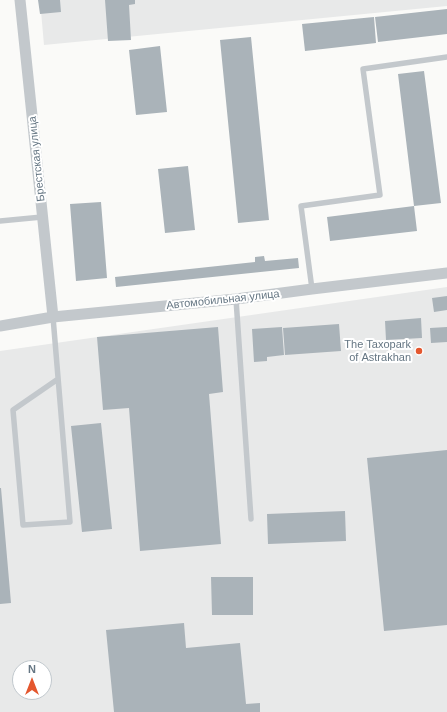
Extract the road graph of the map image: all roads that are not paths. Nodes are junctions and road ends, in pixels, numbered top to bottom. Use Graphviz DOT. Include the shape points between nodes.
graph roads {
  1 [pos="20,0"];
  2 [pos="447,58"];
  3 [pos="42,217"];
  4 [pos="0,221"];
  5 [pos="447,273"];
  6 [pos="312,289"];
  7 [pos="236,299"];
  8 [pos="53,318"];
  9 [pos="0,326"];
  10 [pos="58,379"];
  11 [pos="251,519"];
  1 -- 3 [label="street, Брестская улица"];
  2 -- 6 [label="lane" via="363,69 380,195 301,206"];
  3 -- 4 [label="lane"];
  3 -- 8 [label="street, Брестская улица"];
  5 -- 6 [label="street, Автомобильная улица"];
  6 -- 7 [label="street, Автомобильная улица"];
  7 -- 8 [label="street, Автомобильная улица"];
  7 -- 11 [label="lane"];
  8 -- 9 [label="street, Автомобильная улица"];
  8 -- 10 [label="lane"];
  10 -- 10 [label="lane" via="13,410 23,525 70,522"];
}
